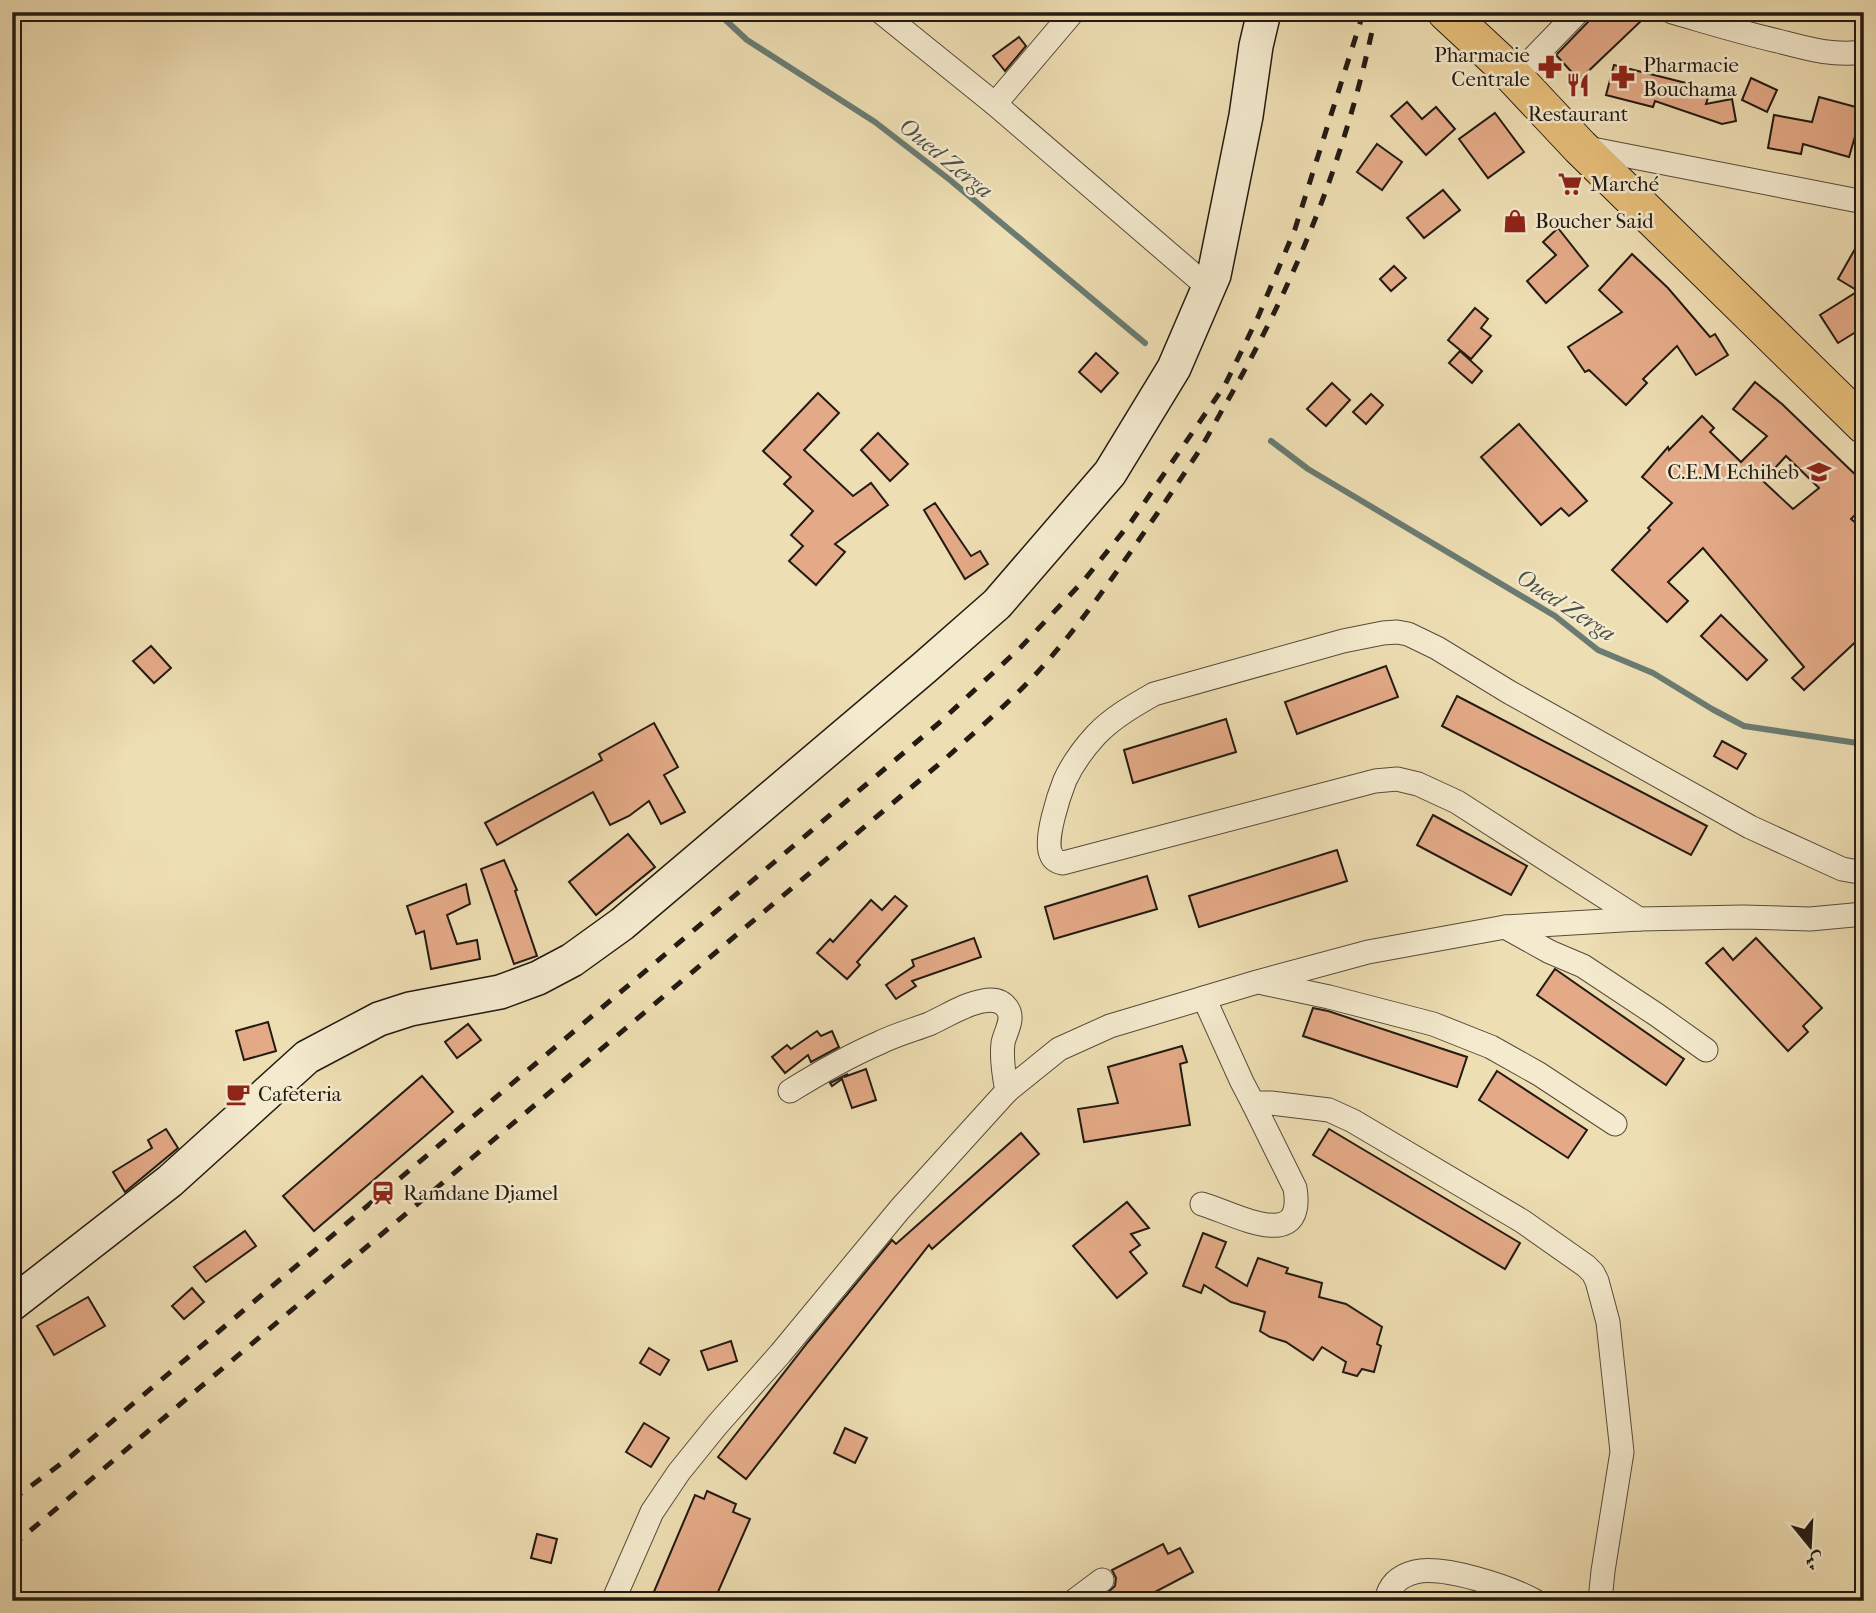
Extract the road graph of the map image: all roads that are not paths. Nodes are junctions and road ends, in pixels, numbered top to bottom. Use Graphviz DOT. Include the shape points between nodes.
graph roads {
  1 [pos="881,12"];
  2 [pos="1073,12"];
  3 [pos="1264,12"];
  4 [pos="1446,12"];
  5 [pos="1578,12"];
  6 [pos="1672,12"];
  7 [pos="1864,52"];
  8 [pos="1515,77"];
  9 [pos="995,104"];
  10 [pos="1580,146"];
  11 [pos="1864,201"];
  12 [pos="1209,288"];
  13 [pos="1864,425"];
  14 [pos="1864,873"];
  15 [pos="1864,914"];
  16 [pos="1639,919"];
  17 [pos="1505,927"];
  18 [pos="1256,982"];
  19 [pos="1204,998"];
  20 [pos="1706,1050"];
  21 [pos="790,1091"];
  22 [pos="1007,1091"];
  23 [pos="1253,1103"];
  24 [pos="1615,1124"];
  25 [pos="1202,1204"];
  26 [pos="12,1304"];
  27 [pos="1102,1580"];
  28 [pos="613,1601"];
  29 [pos="1074,1601"];
  30 [pos="1386,1601"];
  31 [pos="1535,1601"];
  32 [pos="1600,1601"];
  1 -- 9 [label="street"];
  2 -- 9 [label="street"];
  3 -- 12 [label="main road"];
  4 -- 8 [label="main road"];
  5 -- 8 [label="street"];
  6 -- 7 [label="street" via="1825,53"];
  8 -- 10 [label="main road"];
  9 -- 12 [label="street"];
  10 -- 11 [label="street"];
  10 -- 13 [label="main road"];
  12 -- 26 [label="main road" via="1174,368 1110,473 997,604 924,668 622,924 572,961 500,992 379,1019 307,1057 170,1181"];
  14 -- 16 [label="street" via="1843,869 1750,827 1437,648 1397,632 1318,648 1154,694 1132,706 1096,735 1081,754 1066,779 1050,835 1050,853 1063,863 1397,779 1418,783 1457,802"];
  15 -- 16 [label="street" via="1810,919"];
  16 -- 17 [label="street"];
  17 -- 18 [label="street" via="1368,951"];
  17 -- 20 [label="street" via="1583,966"];
  18 -- 19 [label="street"];
  18 -- 24 [label="street" via="1433,1024 1491,1047"];
  19 -- 22 [label="street" via="1110,1026 1059,1049"];
  19 -- 23 [label="street"];
  21 -- 22 [label="street" via="880,1042 966,1005 995,1000 1010,1012 1003,1043"];
  22 -- 28 [label="street" via="900,1209 679,1472 652,1512"];
  23 -- 25 [label="street" via="1296,1188 1296,1213 1280,1225 1266,1225"];
  23 -- 32 [label="street" via="1329,1110 1353,1121 1522,1220 1592,1273 1608,1322 1622,1452"];
  27 -- 29 [label="street"];
  30 -- 31 [label="street" via="1389,1589 1416,1571 1498,1584"];
}
